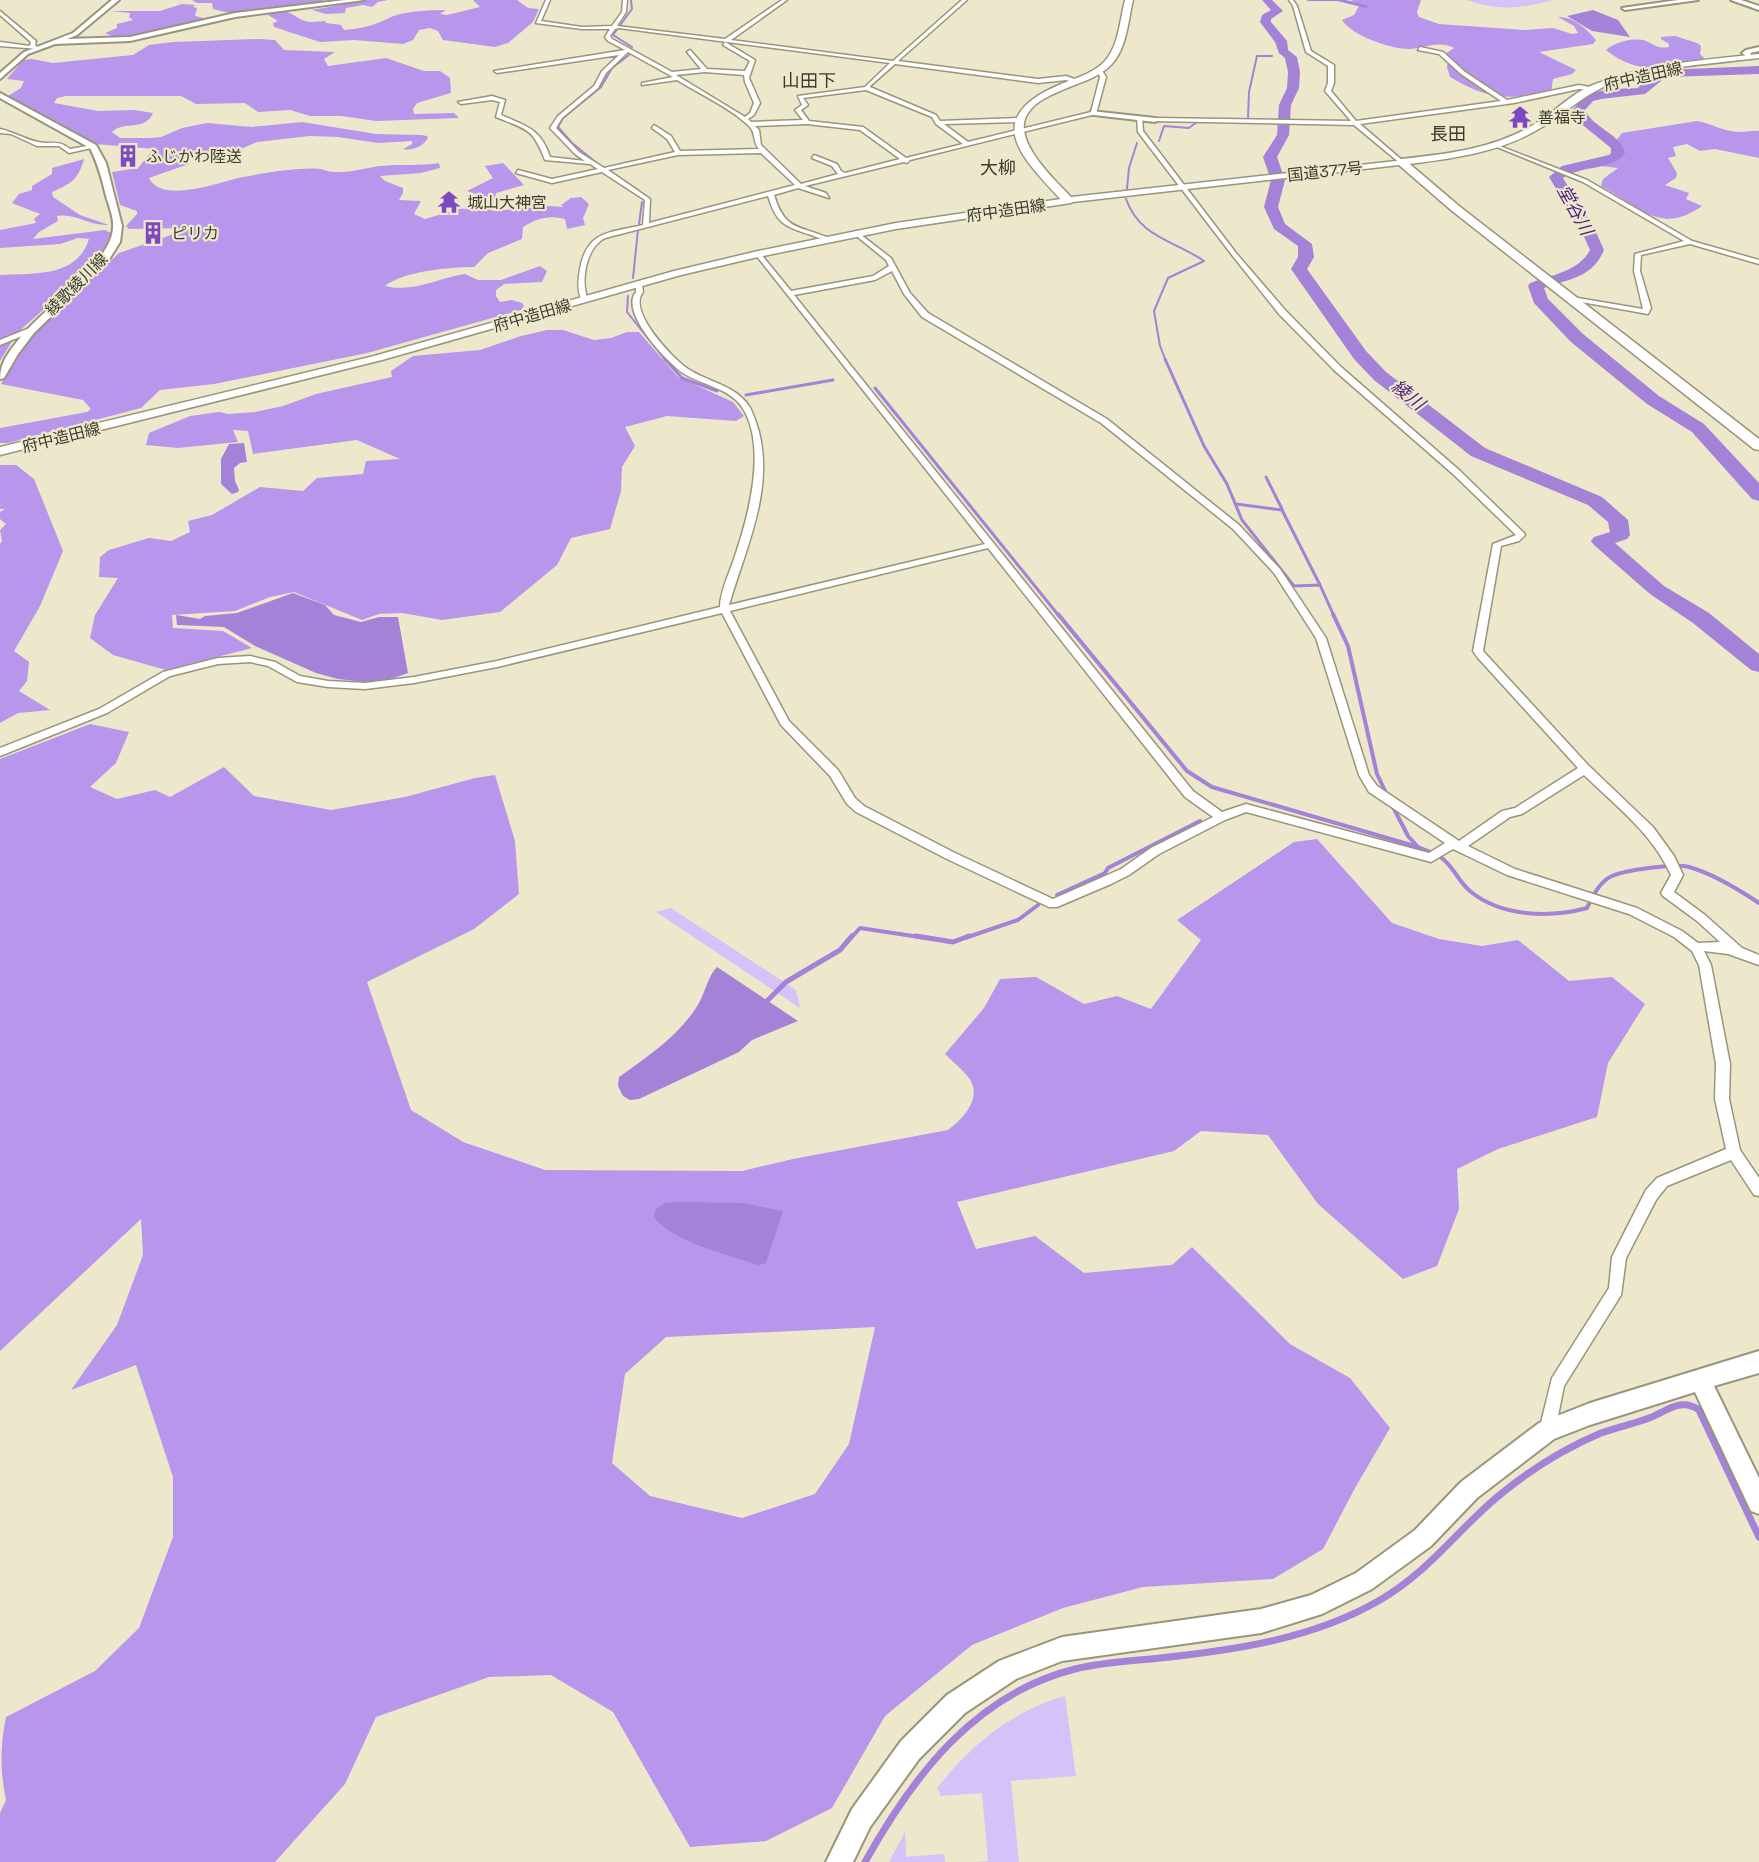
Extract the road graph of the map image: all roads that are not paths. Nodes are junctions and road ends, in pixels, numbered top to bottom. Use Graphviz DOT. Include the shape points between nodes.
graph roads {
  1 [pos="116,0"];
  2 [pos="361,0"];
  3 [pos="548,0"];
  4 [pos="625,0"];
  5 [pos="785,0"];
  6 [pos="964,0"];
  7 [pos="1129,0"];
  8 [pos="1291,0"];
  9 [pos="1695,0"];
  10 [pos="1734,0"];
  11 [pos="1625,8"];
  12 [pos="1759,8"];
  13 [pos="0,12"];
  14 [pos="1298,17"];
  15 [pos="616,27"];
  16 [pos="1302,32"];
  17 [pos="55,42"];
  18 [pos="725,42"];
  19 [pos="0,44"];
  20 [pos="705,44"];
  21 [pos="38,48"];
  22 [pos="1420,49"];
  23 [pos="1759,49"];
  24 [pos="628,52"];
  25 [pos="690,52"];
  26 [pos="1755,57"];
  27 [pos="894,63"];
  28 [pos="497,70"];
  29 [pos="705,70"];
  30 [pos="1100,70"];
  31 [pos="745,73"];
  32 [pos="671,74"];
  33 [pos="0,76"];
  34 [pos="678,78"];
  35 [pos="1077,81"];
  36 [pos="644,84"];
  37 [pos="867,88"];
  38 [pos="1592,88"];
  39 [pos="0,95"];
  40 [pos="461,102"];
  41 [pos="1506,102"];
  42 [pos="1094,113"];
  43 [pos="1139,118"];
  44 [pos="745,119"];
  45 [pos="1017,120"];
  46 [pos="1155,120"];
  47 [pos="807,122"];
  48 [pos="938,123"];
  49 [pos="1355,123"];
  50 [pos="751,124"];
  51 [pos="553,128"];
  52 [pos="654,128"];
  53 [pos="0,130"];
  54 [pos="534,131"];
  55 [pos="1017,132"];
  56 [pos="967,144"];
  57 [pos="1494,144"];
  58 [pos="93,147"];
  59 [pos="763,151"];
  60 [pos="678,153"];
  61 [pos="814,157"];
  62 [pos="907,161"];
  63 [pos="1401,162"];
  64 [pos="590,163"];
  65 [pos="600,170"];
  66 [pos="518,172"];
  67 [pos="844,175"];
  68 [pos="799,186"];
  69 [pos="1187,188"];
  70 [pos="770,194"];
  71 [pos="827,197"];
  72 [pos="1068,201"];
  73 [pos="646,225"];
  74 [pos="856,233"];
  75 [pos="826,239"];
  76 [pos="1689,242"];
  77 [pos="758,254"];
  78 [pos="1759,262"];
  79 [pos="893,267"];
  80 [pos="639,285"];
  81 [pos="791,293"];
  82 [pos="1572,299"];
  83 [pos="584,300"];
  84 [pos="30,331"];
  85 [pos="0,343"];
  86 [pos="0,376"];
  87 [pos="1759,446"];
  88 [pos="0,452"];
  89 [pos="991,545"];
  90 [pos="725,610"];
  91 [pos="0,752"];
  92 [pos="1585,769"];
  93 [pos="1221,817"];
  94 [pos="1456,845"];
  95 [pos="1696,948"];
  96 [pos="1737,951"];
  97 [pos="1759,960"];
  98 [pos="1734,1152"];
  99 [pos="1759,1190"];
  100 [pos="1759,1362"];
  101 [pos="1700,1380"];
  102 [pos="1547,1431"];
  103 [pos="1759,1503"];
  104 [pos="839,1862"];
  1 -- 17 [label="street" via="75,34"];
  2 -- 17 [label="street" via="235,15 130,39"];
  3 -- 15 [label="street" via="538,22 582,28"];
  4 -- 15 [label="street"];
  5 -- 18 [label="street"];
  6 -- 27 [label="street"];
  7 -- 30 [label="highway" via="1116,50"];
  8 -- 14 [label="street"];
  9 -- 11 [label="street"];
  10 -- 12 [label="street"];
  13 -- 21 [label="street"];
  14 -- 16 [label="street"];
  14 -- 16 [label="street" via="1309,25"];
  15 -- 18 [label="street"];
  15 -- 24 [label="street" via="607,36"];
  16 -- 49 [label="street" via="1310,52 1331,65 1328,91"];
  17 -- 21 [label="street"];
  18 -- 20 [label="street"];
  18 -- 27 [label="street"];
  18 -- 31 [label="street" via="753,61"];
  19 -- 21 [label="street"];
  21 -- 33 [label="street" via="22,56"];
  22 -- 41 [label="street" via="1441,54"];
  23 -- 26 [label="street" via="1746,53"];
  24 -- 28 [label="street"];
  24 -- 32 [label="street"];
  24 -- 51 [label="street" via="604,72 596,87 560,117"];
  25 -- 29 [label="street"];
  26 -- 38 [label="main road, 府中造田線" via="1647,72"];
  27 -- 35 [label="street" via="1038,81"];
  27 -- 37 [label="street"];
  29 -- 31 [label="street"];
  29 -- 32 [label="street"];
  30 -- 35 [label="highway"];
  30 -- 42 [label="street" via="1104,77"];
  31 -- 44 [label="street" via="757,103"];
  32 -- 34 [label="street"];
  34 -- 36 [label="street"];
  34 -- 44 [label="street"];
  35 -- 45 [label="highway" via="1035,99"];
  37 -- 47 [label="street" via="800,97 805,105 798,110"];
  37 -- 48 [label="street" via="934,116"];
  38 -- 41 [label="street" via="1579,87"];
  38 -- 57 [label="main road, 府中造田線" via="1535,128"];
  39 -- 58 [label="street"];
  40 -- 54 [label="street" via="492,98 503,101 498,116"];
  41 -- 49 [label="street"];
  42 -- 43 [label="street"];
  42 -- 55 [label="street"];
  43 -- 46 [label="street"];
  43 -- 69 [label="street" via="1140,130"];
  44 -- 50 [label="street"];
  45 -- 48 [label="street"];
  45 -- 55 [label="highway"];
  46 -- 49 [label="street"];
  47 -- 50 [label="street"];
  47 -- 62 [label="street" via="869,131"];
  48 -- 56 [label="street"];
  49 -- 63 [label="street"];
  50 -- 59 [label="street"];
  51 -- 54 [label="street"];
  51 -- 64 [label="street"];
  52 -- 60 [label="street" via="675,143"];
  53 -- 58 [label="street" via="30,142 60,144 69,151"];
  54 -- 64 [label="street" via="546,149 547,159"];
  55 -- 56 [label="street"];
  55 -- 72 [label="highway" via="1021,143"];
  56 -- 62 [label="street"];
  57 -- 63 [label="main road, 府中造田線"];
  57 -- 76 [label="street" via="1585,181"];
  58 -- 84 [label="street, 綾歌綾川線" via="102,163 117,216 115,242 88,277"];
  59 -- 60 [label="street"];
  59 -- 68 [label="street"];
  60 -- 65 [label="street"];
  61 -- 67 [label="street" via="835,165"];
  62 -- 67 [label="street"];
  63 -- 69 [label="highway, 国道377号"];
  63 -- 82 [label="highway"];
  64 -- 65 [label="street"];
  65 -- 66 [label="street" via="552,181"];
  65 -- 73 [label="street" via="648,200"];
  67 -- 68 [label="street"];
  68 -- 70 [label="street"];
  68 -- 71 [label="street"];
  69 -- 72 [label="highway, 国道377号"];
  69 -- 92 [label="street" via="1282,312 1338,369 1521,535 1497,544 1478,651"];
  70 -- 73 [label="street"];
  70 -- 75 [label="street" via="782,223"];
  72 -- 74 [label="main road, 府中造田線"];
  73 -- 83 [label="street" via="607,235 592,244 581,280"];
  74 -- 75 [label="main road, 府中造田線"];
  74 -- 79 [label="street" via="889,259"];
  75 -- 77 [label="main road, 府中造田線"];
  76 -- 78 [label="street"];
  76 -- 82 [label="street" via="1638,254 1637,271 1645,312"];
  77 -- 80 [label="main road, 府中造田線"];
  77 -- 81 [label="street"];
  79 -- 81 [label="street" via="875,278"];
  79 -- 94 [label="street" via="907,294 925,315 1104,421 1243,534 1276,571 1321,638 1364,775 1373,789"];
  80 -- 83 [label="main road, 府中造田線"];
  80 -- 90 [label="street" via="636,311 659,343 684,371 727,389 751,417 759,479"];
  81 -- 89 [label="street"];
  82 -- 87 [label="highway"];
  83 -- 88 [label="main road, 府中造田線" via="370,361"];
  84 -- 85 [label="street"];
  84 -- 86 [label="street, 綾歌綾川線"];
  89 -- 90 [label="street"];
  89 -- 93 [label="street" via="1189,794"];
  90 -- 91 [label="street" via="496,664 365,686 297,679 271,664 250,659 218,661 167,674 103,711"];
  90 -- 93 [label="street" via="784,723 834,773 851,801 951,856 1053,904 1125,872 1155,851"];
  92 -- 94 [label="street"];
  92 -- 96 [label="street" via="1631,812 1671,859 1677,875 1666,893"];
  93 -- 94 [label="street" via="1246,808 1255,809 1431,858"];
  94 -- 95 [label="street" via="1511,872 1633,910"];
  95 -- 96 [label="street" via="1704,945"];
  95 -- 98 [label="street" via="1705,965 1723,1064 1722,1099"];
  96 -- 97 [label="street"];
  98 -- 99 [label="street"];
  98 -- 102 [label="street" via="1662,1182 1651,1195 1619,1257 1616,1290 1557,1383"];
  100 -- 101 [label="street"];
  101 -- 102 [label="street"];
  101 -- 103 [label="street"];
  102 -- 104 [label="street" via="1469,1490 1423,1538 1364,1581 1314,1606 1261,1621 1062,1649 1008,1670 956,1704 909,1750 861,1818"];
}
